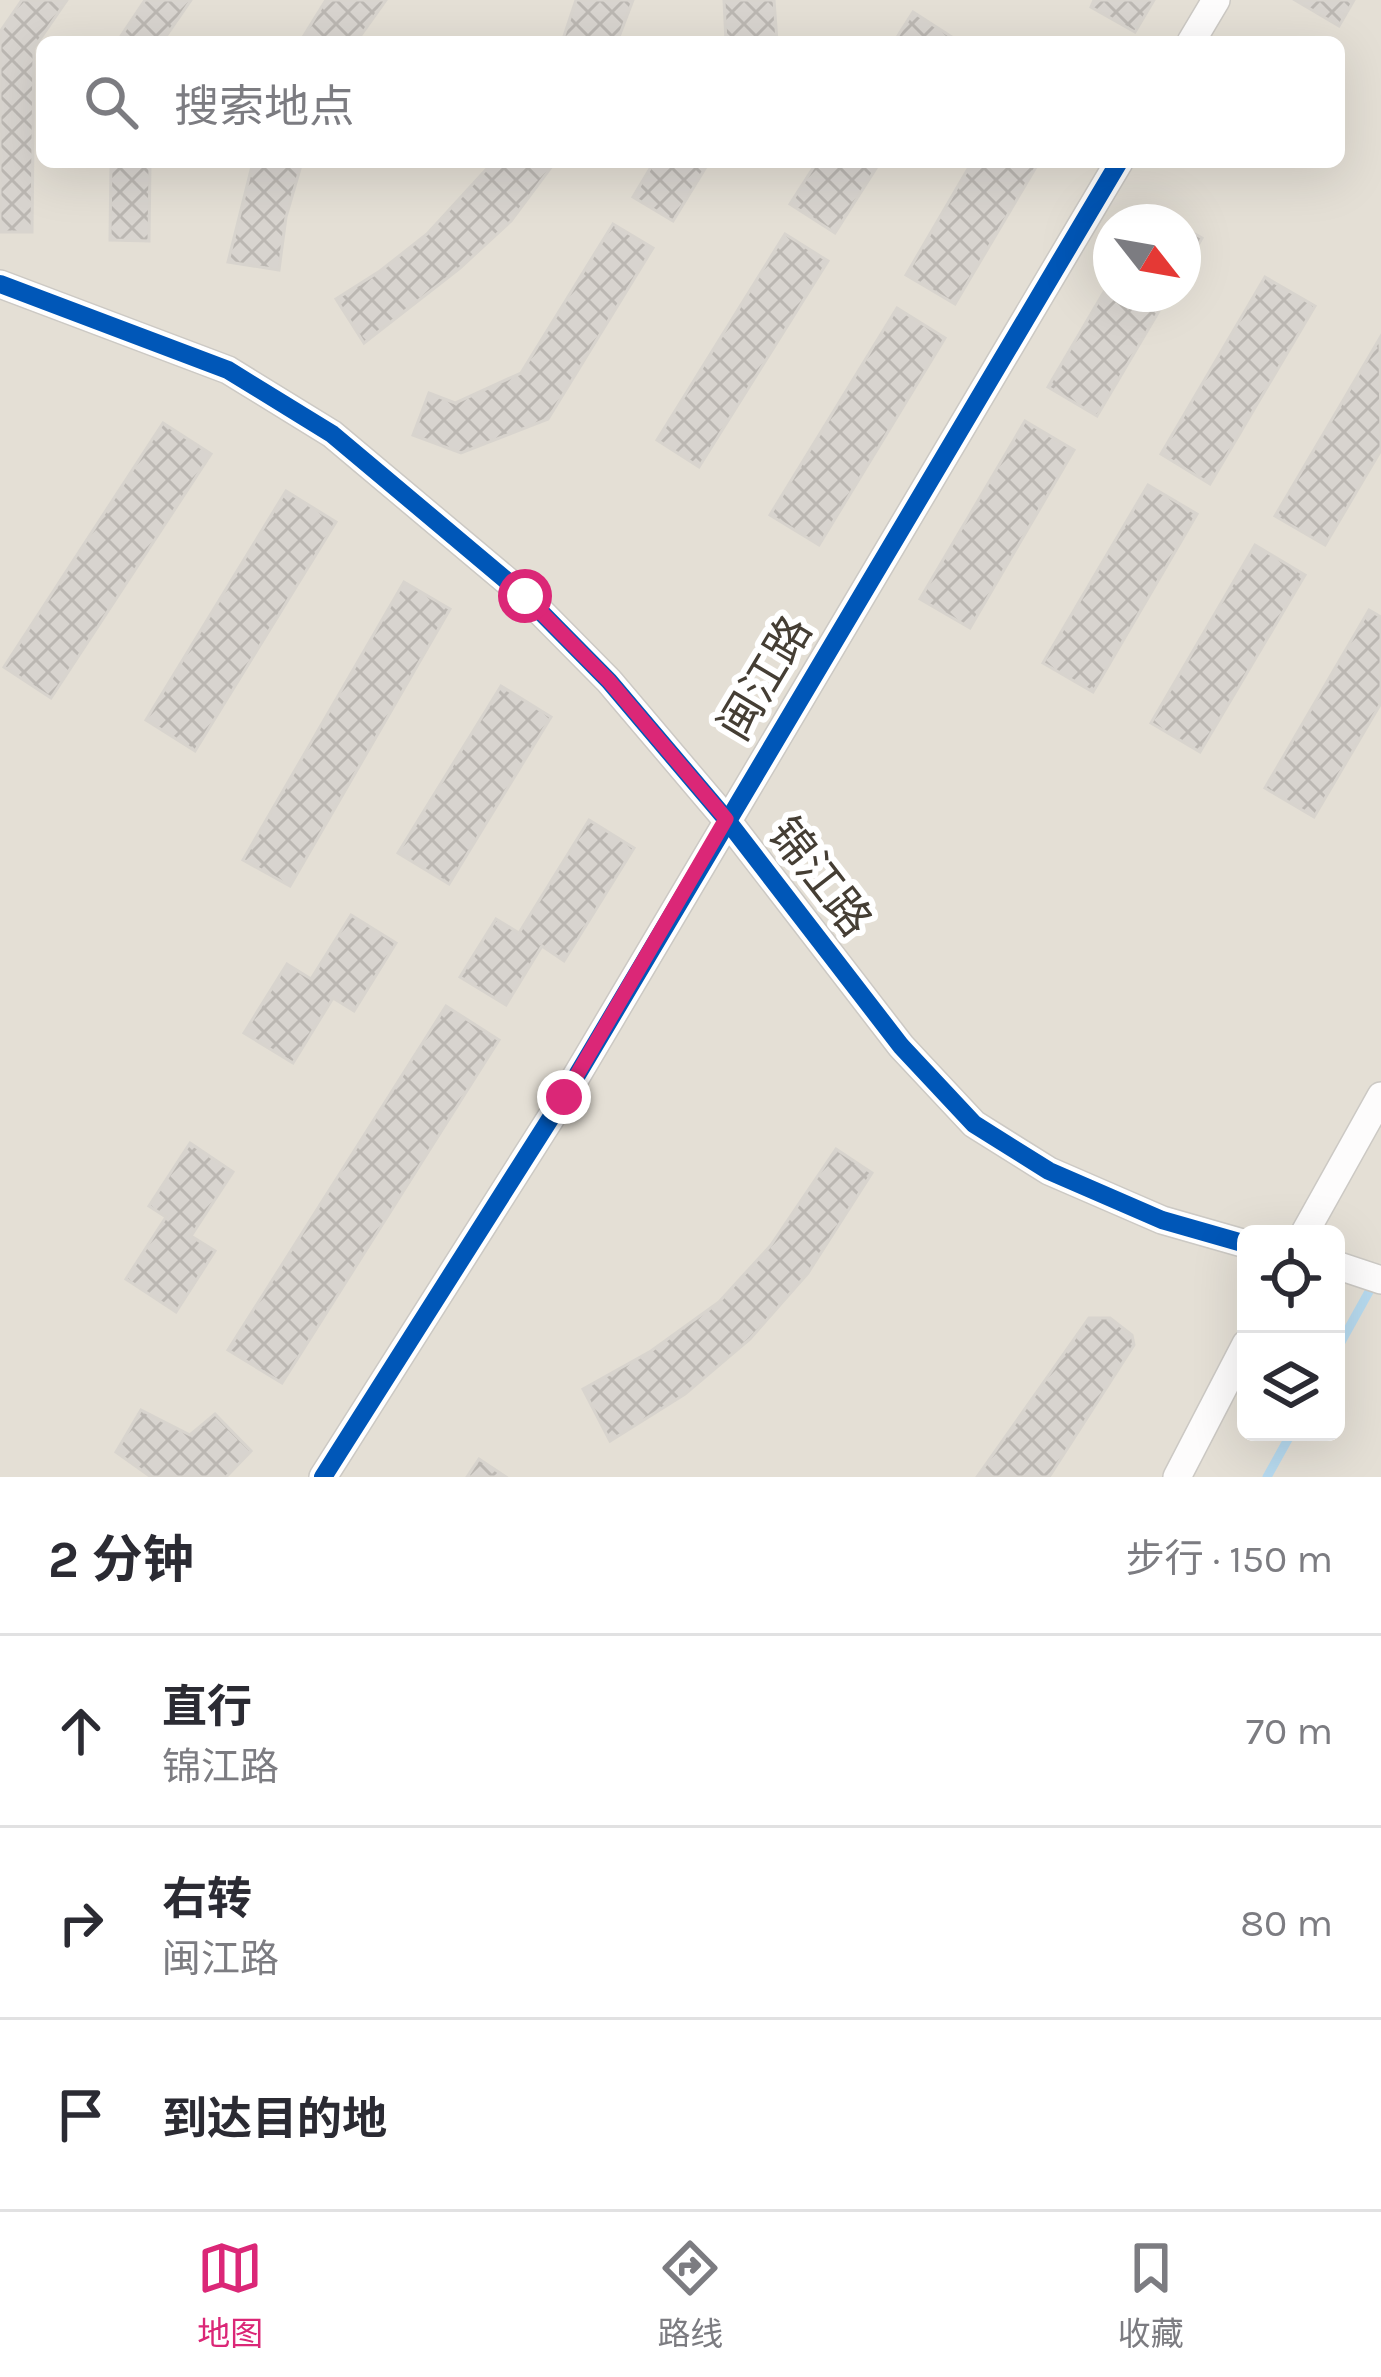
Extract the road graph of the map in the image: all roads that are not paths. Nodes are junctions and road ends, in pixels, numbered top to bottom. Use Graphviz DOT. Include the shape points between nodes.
graph roads {
  1 [pos="1216,0"];
  2 [pos="1195,36"];
  3 [pos="1115,168"];
  4 [pos="0,284"];
  5 [pos="726,819"];
  6 [pos="1381,1096"];
  7 [pos="1309,1225"];
  8 [pos="1237,1241"];
  9 [pos="1237,1361"];
  10 [pos="323,1477"];
  11 [pos="1177,1477"];
  1 -- 2 [label="street"];
  3 -- 5 [label="street, 闽江路"];
  4 -- 5 [label="street, 锦江路" via="228,370 332,434 525,596"];
  5 -- 8 [label="street, 锦江路" via="901,1046 974,1124 1049,1171 1162,1220"];
  5 -- 10 [label="street, 闽江路" via="564,1097"];
  6 -- 7 [label="street"];
  9 -- 11 [label="street"];
}
